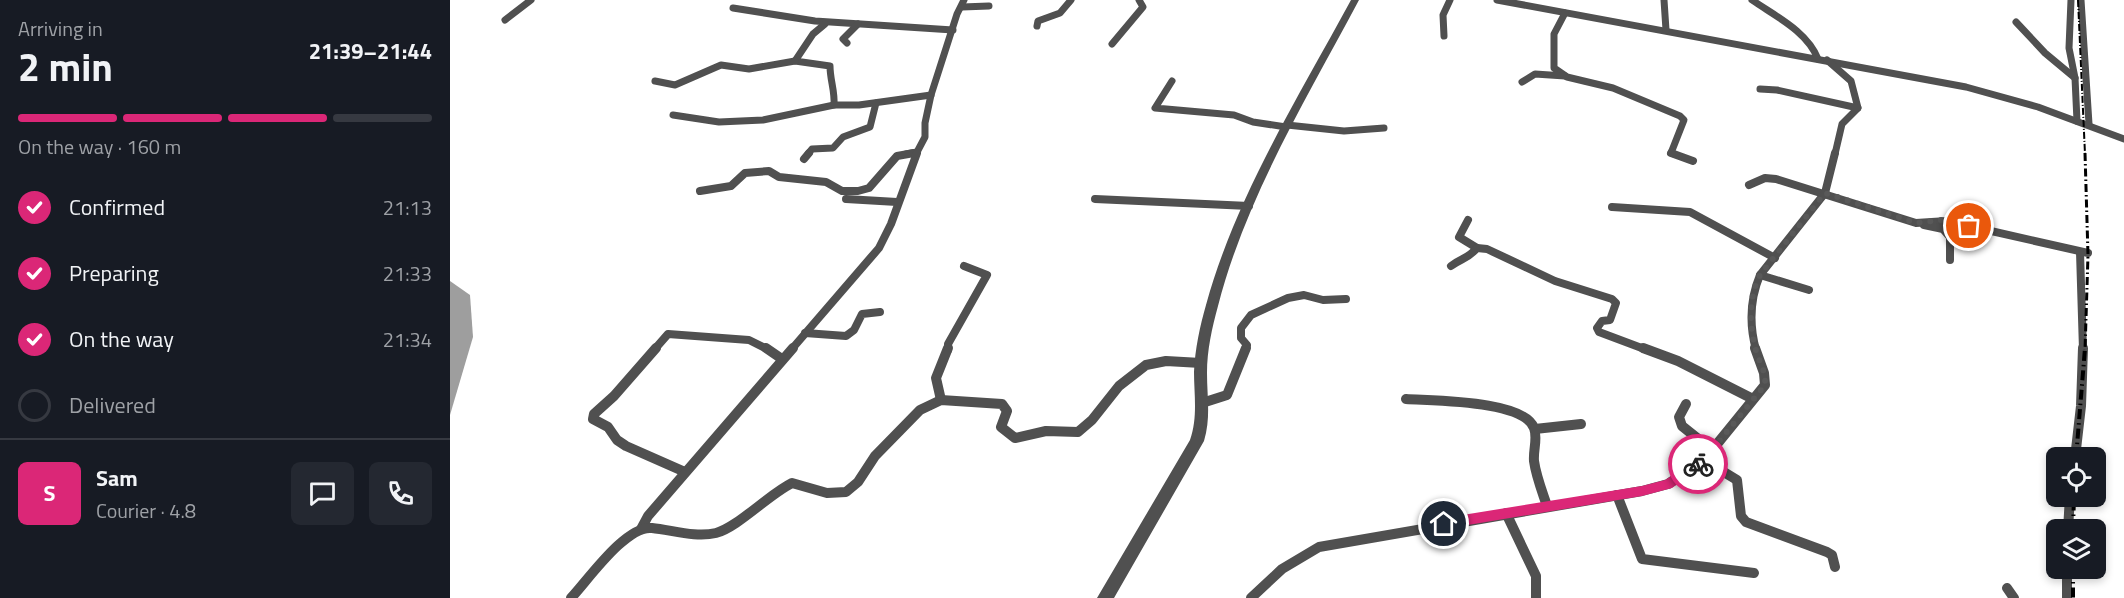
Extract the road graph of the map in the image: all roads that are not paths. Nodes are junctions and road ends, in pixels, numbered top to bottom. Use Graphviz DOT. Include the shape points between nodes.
graph roads {
  1 [pos="531,0"];
  2 [pos="1071,0"];
  3 [pos="1138,0"];
  4 [pos="1354,0"];
  5 [pos="1450,0"];
  6 [pos="1497,0"];
  7 [pos="1664,0"];
  8 [pos="1752,0"];
  9 [pos="2070,0"];
  10 [pos="2081,0"];
  11 [pos="963,4"];
  12 [pos="989,6"];
  13 [pos="733,8"];
  14 [pos="1565,12"];
  15 [pos="505,20"];
  16 [pos="2016,22"];
  17 [pos="825,24"];
  18 [pos="858,24"];
  19 [pos="1037,26"];
  20 [pos="953,30"];
  21 [pos="1666,30"];
  22 [pos="1444,36"];
  23 [pos="847,43"];
  24 [pos="1112,44"];
  25 [pos="1822,59"];
  26 [pos="795,61"];
  27 [pos="1565,76"];
  28 [pos="2075,78"];
  29 [pos="655,81"];
  30 [pos="1172,81"];
  31 [pos="1522,82"];
  32 [pos="1761,90"];
  33 [pos="931,95"];
  34 [pos="876,103"];
  35 [pos="834,105"];
  36 [pos="1858,108"];
  37 [pos="673,115"];
  38 [pos="2077,121"];
  39 [pos="2089,124"];
  40 [pos="1287,126"];
  41 [pos="1384,128"];
  42 [pos="2124,138"];
  43 [pos="917,152"];
  44 [pos="804,159"];
  45 [pos="1693,161"];
  46 [pos="1749,185"];
  47 [pos="700,191"];
  48 [pos="1825,193"];
  49 [pos="846,199"];
  50 [pos="1095,199"];
  51 [pos="897,202"];
  52 [pos="1249,206"];
  53 [pos="1612,207"];
  54 [pos="1468,220"];
  55 [pos="1916,223"];
  56 [pos="1477,248"];
  57 [pos="1775,258"];
  58 [pos="1950,260"];
  59 [pos="964,266"];
  60 [pos="1451,266"];
  61 [pos="1760,275"];
  62 [pos="1809,290"];
  63 [pos="1346,299"];
  64 [pos="880,312"];
  65 [pos="806,333"];
  66 [pos="782,359"];
  67 [pos="1201,363"];
  68 [pos="1406,399"];
  69 [pos="1753,399"];
  70 [pos="941,400"];
  71 [pos="1202,403"];
  72 [pos="1686,404"];
  73 [pos="1581,424"];
  74 [pos="1535,429"];
  75 [pos="2077,447"];
  76 [pos="1712,450"];
  77 [pos="1704,460"];
  78 [pos="685,472"];
  79 [pos="1617,495"];
  80 [pos="1546,506"];
  81 [pos="1506,513"];
  82 [pos="641,529"];
  83 [pos="1835,567"];
  84 [pos="1754,573"];
  85 [pos="2067,579"];
  86 [pos="571,598"];
  87 [pos="1105,598"];
  88 [pos="1251,598"];
  89 [pos="1536,598"];
  90 [pos="2067,598"];
  1 -- 15 [label="street"];
  2 -- 19 [label="street" via="1060,13 1038,21"];
  3 -- 24 [label="street" via="1143,7"];
  4 -- 40 [label="street"];
  5 -- 22 [label="street" via="1443,15"];
  6 -- 14 [label="street"];
  7 -- 21 [label="street"];
  8 -- 25 [label="street" via="1802,36"];
  9 -- 28 [label="street" via="2069,48"];
  10 -- 39 [label="street"];
  11 -- 12 [label="street"];
  11 -- 20 [label="street"];
  13 -- 17 [label="street"];
  14 -- 21 [label="street"];
  14 -- 27 [label="street" via="1554,34 1553,48 1554,66"];
  16 -- 28 [label="street"];
  17 -- 18 [label="street"];
  17 -- 26 [label="street" via="813,34"];
  18 -- 20 [label="street"];
  18 -- 23 [label="street" via="843,39"];
  20 -- 33 [label="street"];
  21 -- 25 [label="street"];
  25 -- 36 [label="street" via="1851,81"];
  25 -- 38 [label="street" via="1966,87"];
  26 -- 29 [label="street" via="748,69 720,65 677,84"];
  26 -- 35 [label="street" via="830,66 836,88"];
  27 -- 31 [label="street" via="1535,74"];
  27 -- 45 [label="street" via="1612,88 1680,116 1683,122 1671,153"];
  28 -- 38 [label="street"];
  30 -- 40 [label="street" via="1155,108 1234,115"];
  32 -- 36 [label="street" via="1778,90"];
  33 -- 34 [label="street"];
  33 -- 43 [label="street" via="926,134"];
  34 -- 35 [label="street"];
  34 -- 44 [label="street" via="870,127 843,137 833,148 812,149"];
  35 -- 37 [label="street" via="763,120 719,122"];
  36 -- 48 [label="street" via="1842,124"];
  38 -- 39 [label="street"];
  39 -- 42 [label="street"];
  40 -- 41 [label="street" via="1344,131"];
  40 -- 52 [label="street"];
  43 -- 47 [label="street" via="897,156 862,191 842,191 823,181 779,177 769,171 746,173 731,186"];
  43 -- 51 [label="street"];
  46 -- 48 [label="street" via="1769,178"];
  48 -- 55 [label="street"];
  48 -- 57 [label="street"];
  49 -- 51 [label="street"];
  50 -- 52 [label="street"];
  51 -- 65 [label="street" via="879,248"];
  52 -- 67 [label="street" via="1218,283"];
  53 -- 57 [label="street" via="1690,212"];
  54 -- 56 [label="street" via="1460,237"];
  55 -- 58 [label="street" via="1946,232 1950,237"];
  55 -- 75 [label="street" via="1947,221 2084,253 2085,319"];
  56 -- 60 [label="street" via="1469,258"];
  56 -- 69 [label="street" via="1496,252 1555,281 1612,299 1616,303 1610,320 1602,321 1599,332 1678,361"];
  57 -- 61 [label="street"];
  59 -- 70 [label="street" via="987,275 948,344 936,378"];
  61 -- 62 [label="street"];
  61 -- 69 [label="street" via="1750,311 1754,343 1766,375 1765,385"];
  63 -- 71 [label="street" via="1298,295 1255,312 1241,328 1241,338 1247,345 1229,392 1222,399"];
  64 -- 65 [label="street" via="862,314 846,336"];
  65 -- 66 [label="street"];
  66 -- 78 [label="street"];
  66 -- 78 [label="street" via="749,340 668,334 594,414 592,419 608,427 626,446"];
  67 -- 70 [label="street" via="1145,365 1111,394 1086,427 1069,434 1043,431 1016,439 1001,427 1007,411 1002,404"];
  67 -- 71 [label="street"];
  68 -- 74 [label="street" via="1512,410 1527,418"];
  69 -- 76 [label="street"];
  70 -- 82 [label="street" via="912,416 846,492 827,493 792,483 715,533"];
  71 -- 87 [label="street" via="1202,426 1197,441"];
  72 -- 76 [label="street" via="1679,417 1682,426"];
  73 -- 74 [label="street"];
  74 -- 80 [label="street" via="1534,460"];
  76 -- 77 [label="street"];
  77 -- 79 [label="street" via="1668,484"];
  77 -- 83 [label="street" via="1737,480 1741,516 1746,522 1827,552"];
  78 -- 82 [label="street"];
  79 -- 80 [label="street"];
  79 -- 84 [label="street" via="1642,560"];
  80 -- 81 [label="street"];
  81 -- 88 [label="street" via="1319,547 1271,576"];
  81 -- 89 [label="street" via="1536,576"];
  82 -- 86 [label="street" via="626,538"];
  85 -- 90 [label="street"];
}
